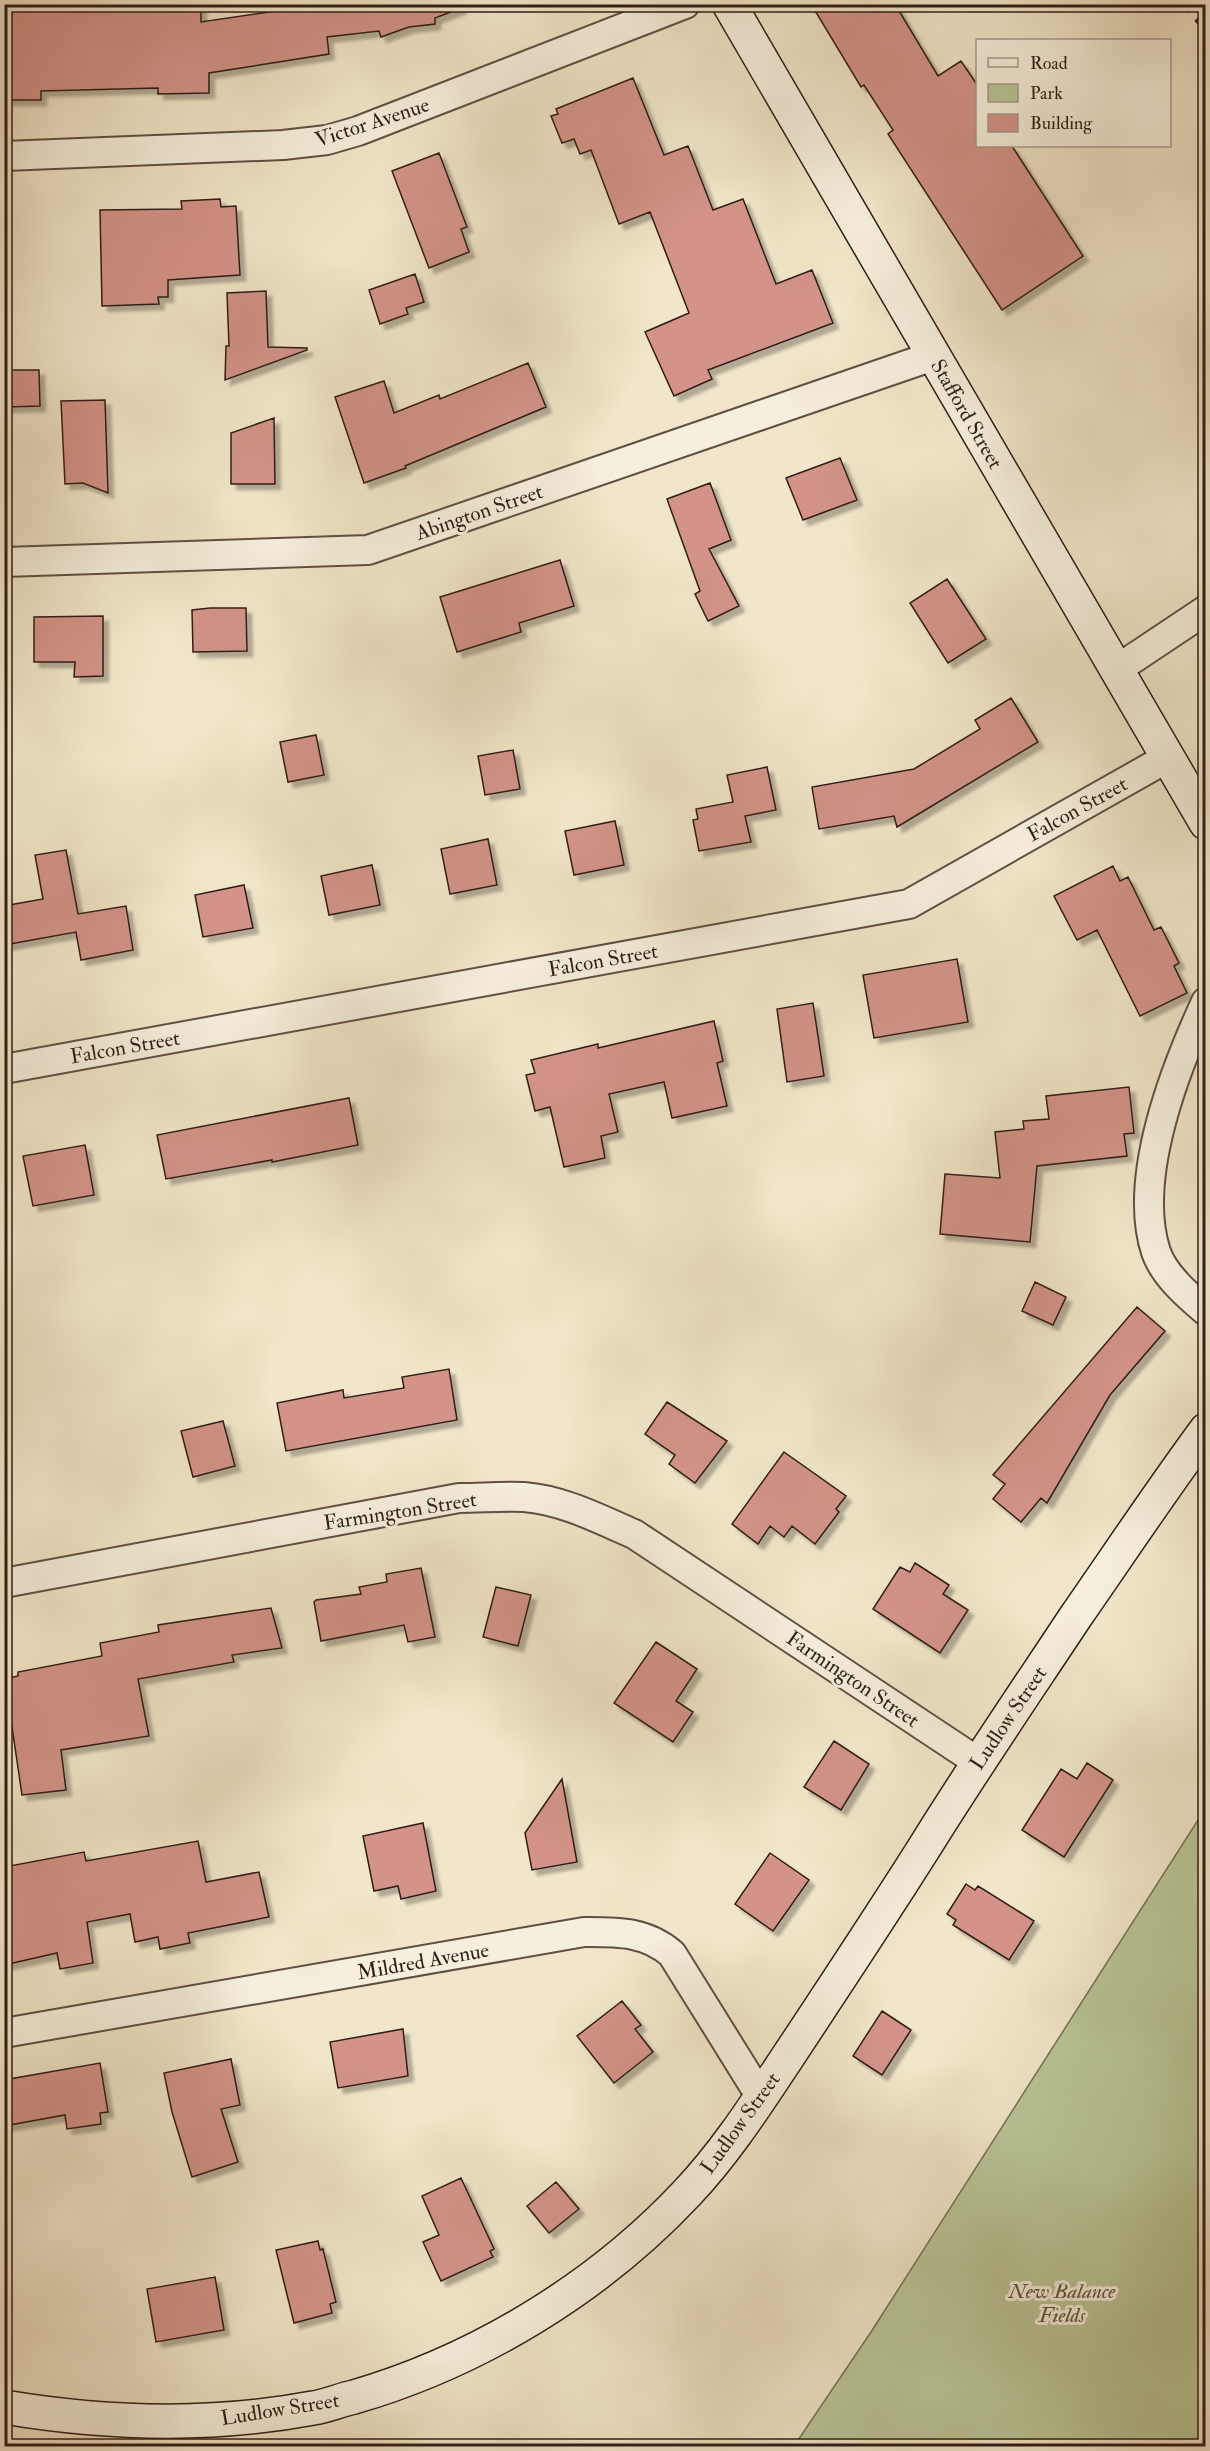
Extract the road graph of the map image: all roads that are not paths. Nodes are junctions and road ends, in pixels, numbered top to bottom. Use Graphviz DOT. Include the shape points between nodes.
graph roads {
  1 [pos="685,4"];
  2 [pos="729,4"];
  3 [pos="4,156"];
  4 [pos="933,356"];
  5 [pos="4,562"];
  6 [pos="1206,610"];
  7 [pos="1116,670"];
  8 [pos="1167,758"];
  9 [pos="1206,823"];
  10 [pos="1206,1002"];
  11 [pos="4,1069"];
  12 [pos="1206,1311"];
  13 [pos="1206,1430"];
  14 [pos="4,1583"];
  15 [pos="978,1762"];
  16 [pos="4,2033"];
  17 [pos="761,2097"];
  18 [pos="4,2407"];
  1 -- 3 [label="street, Victor Avenue" via="395,118 327,140 283,146"];
  2 -- 4 [label="street, Stafford Street"];
  4 -- 5 [label="street, Abington Street" via="368,550"];
  4 -- 7 [label="street, Stafford Street"];
  6 -- 7 [label="street"];
  7 -- 8 [label="street, Stafford Street"];
  8 -- 9 [label="street, Stafford Street"];
  8 -- 11 [label="street, Falcon Street" via="909,904"];
  10 -- 12 [label="street" via="1185,1047 1154,1143 1149,1213 1156,1254 1178,1287"];
  13 -- 15 [label="street, Ludlow Street"];
  14 -- 15 [label="street, Farmington Street" via="459,1498 524,1497 572,1507 634,1534"];
  15 -- 17 [label="street, Ludlow Street"];
  16 -- 17 [label="street, Mildred Avenue" via="584,1932 630,1933 652,1940 672,1954"];
  17 -- 18 [label="street, Ludlow Street" via="686,2194 637,2241 583,2284 526,2322 460,2357 390,2386 318,2408 237,2418 104,2420"];
}
